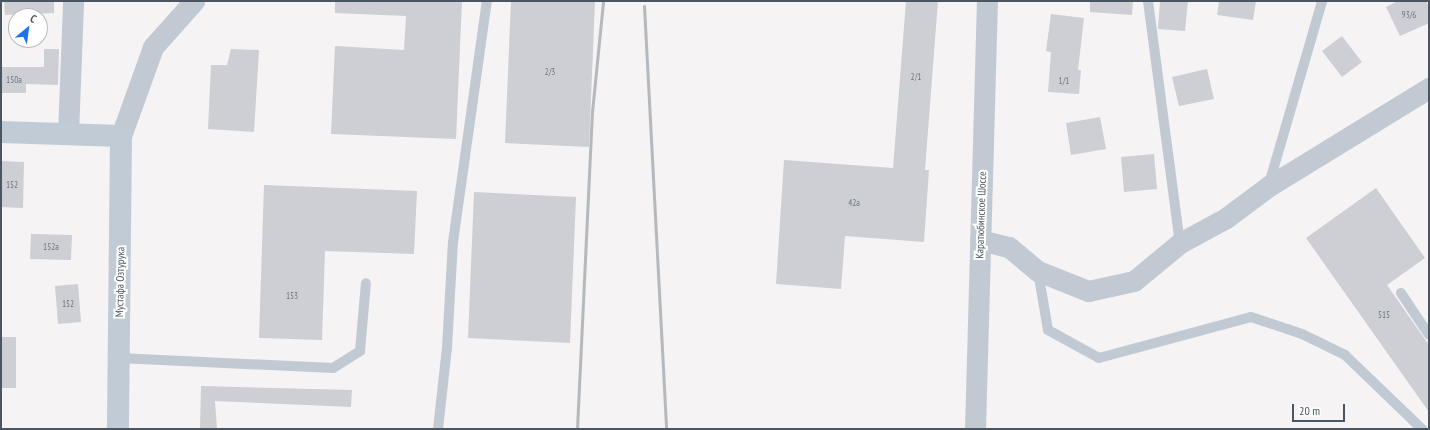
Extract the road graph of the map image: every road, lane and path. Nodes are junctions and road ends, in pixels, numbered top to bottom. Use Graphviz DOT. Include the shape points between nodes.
graph roads {
  1 [pos="72,1"];
  2 [pos="194,1"];
  3 [pos="487,1"];
  4 [pos="987,1"];
  5 [pos="1148,1"];
  6 [pos="1322,1"];
  7 [pos="1429,88"];
  8 [pos="1,132"];
  9 [pos="68,134"];
  10 [pos="121,136"];
  11 [pos="1269,186"];
  12 [pos="980,240"];
  13 [pos="1180,243"];
  14 [pos="1038,271"];
  15 [pos="366,283"];
  16 [pos="1400,293"];
  17 [pos="1429,335"];
  18 [pos="119,358"];
  19 [pos="118,429"];
  20 [pos="438,429"];
  21 [pos="975,429"];
  22 [pos="1422,429"];
  1 -- 9 [label="street"];
  2 -- 10 [label="street" via="153,46"];
  3 -- 20 [label="lane" via="453,242 447,348"];
  4 -- 12 [label="street, Каратюбинское Шоссе"];
  5 -- 13 [label="lane"];
  6 -- 11 [label="lane"];
  7 -- 11 [label="street"];
  8 -- 9 [label="street"];
  9 -- 10 [label="street"];
  10 -- 18 [label="street, Мустафа Озтурука"];
  11 -- 13 [label="street" via="1226,218"];
  12 -- 14 [label="street" via="1009,247"];
  12 -- 21 [label="street, Каратюбинское Шоссе"];
  13 -- 14 [label="street" via="1134,281 1088,291"];
  14 -- 22 [label="lane" via="1048,330 1099,358 1252,317 1302,334 1345,355"];
  15 -- 18 [label="lane" via="360,351 333,368"];
  16 -- 17 [label="lane"];
  18 -- 19 [label="street, Мустафа Озтурука"];
}
